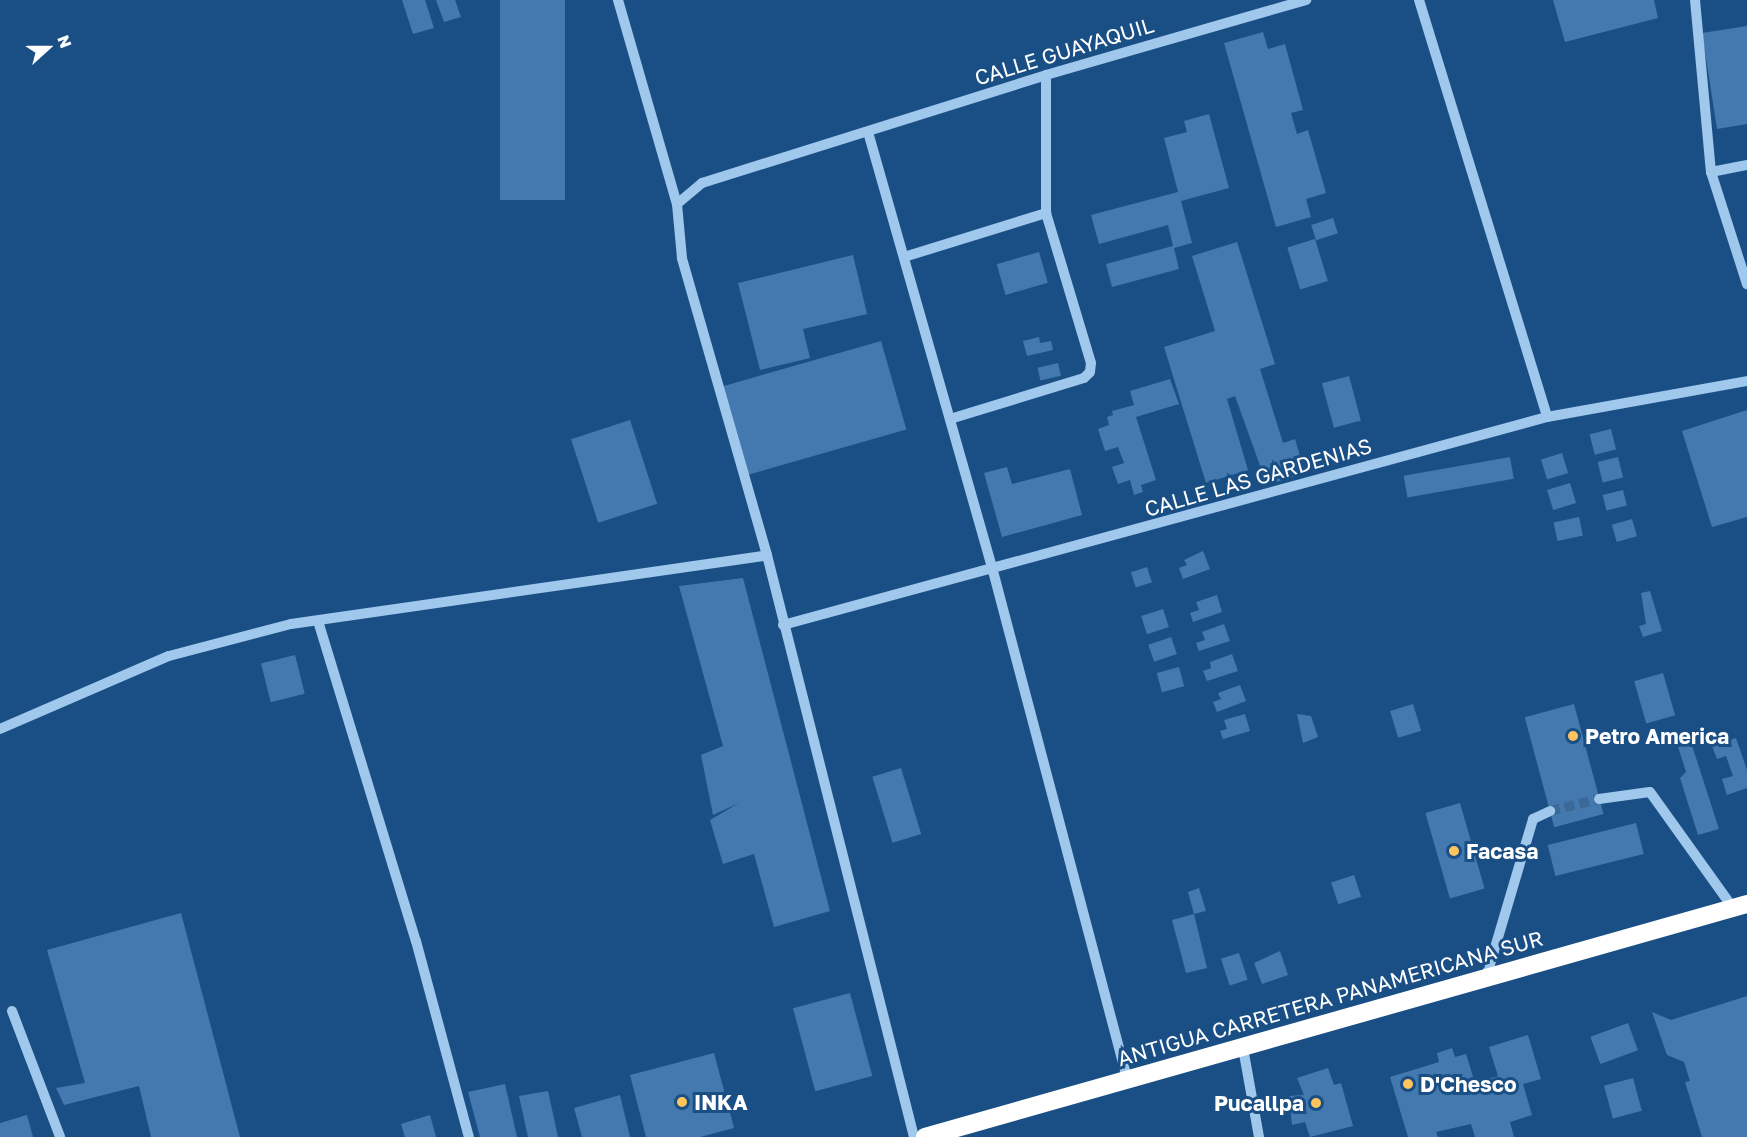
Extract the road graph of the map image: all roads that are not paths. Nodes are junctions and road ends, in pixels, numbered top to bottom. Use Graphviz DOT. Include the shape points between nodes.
graph roads {
  1 [pos="618,0"];
  2 [pos="1306,0"];
  3 [pos="1419,0"];
  4 [pos="1695,0"];
  5 [pos="1046,75"];
  6 [pos="868,132"];
  7 [pos="1747,165"];
  8 [pos="1711,172"];
  9 [pos="678,204"];
  10 [pos="1046,213"];
  11 [pos="904,257"];
  12 [pos="1747,284"];
  13 [pos="1747,381"];
  14 [pos="1546,417"];
  15 [pos="950,419"];
  16 [pos="766,555"];
  17 [pos="993,570"];
  18 [pos="318,621"];
  19 [pos="783,625"];
  20 [pos="0,729"];
  21 [pos="1599,799"];
  22 [pos="1550,811"];
  23 [pos="1740,906"];
  24 [pos="1486,978"];
  25 [pos="12,1011"];
  26 [pos="1243,1048"];
  27 [pos="1127,1078"];
  28 [pos="60,1137"];
  29 [pos="470,1137"];
  30 [pos="914,1137"];
  31 [pos="925,1137"];
  32 [pos="1259,1137"];
  1 -- 9 [label="street"];
  2 -- 5 [label="street, CALLE GUAYAQUIL"];
  3 -- 14 [label="street"];
  4 -- 8 [label="street"];
  5 -- 6 [label="street, CALLE GUAYAQUIL"];
  5 -- 10 [label="street"];
  6 -- 9 [label="street, CALLE GUAYAQUIL" via="702,183"];
  6 -- 11 [label="street"];
  7 -- 8 [label="street"];
  8 -- 12 [label="street"];
  9 -- 16 [label="street" via="682,258"];
  10 -- 11 [label="street"];
  10 -- 15 [label="street" via="1091,363 1090,372 1084,378"];
  11 -- 15 [label="street"];
  13 -- 14 [label="street, CALLE LAS GARDENIAS"];
  14 -- 17 [label="street, CALLE LAS GARDENIAS"];
  15 -- 17 [label="street"];
  16 -- 18 [label="street"];
  16 -- 19 [label="street"];
  17 -- 19 [label="street, CALLE LAS GARDENIAS"];
  17 -- 27 [label="street"];
  18 -- 20 [label="street" via="169,656"];
  18 -- 29 [label="street" via="416,941"];
  19 -- 30 [label="street"];
  21 -- 23 [label="street" via="1650,792"];
  22 -- 24 [label="street" via="1533,819"];
  23 -- 24 [label="highway, ANTIGUA CARRETERA PANAMERICANA SUR"];
  24 -- 26 [label="highway, ANTIGUA CARRETERA PANAMERICANA SUR"];
  25 -- 28 [label="street"];
  26 -- 27 [label="highway, ANTIGUA CARRETERA PANAMERICANA SUR"];
  26 -- 32 [label="street"];
  27 -- 31 [label="highway, ANTIGUA CARRETERA PANAMERICANA SUR"];
}
